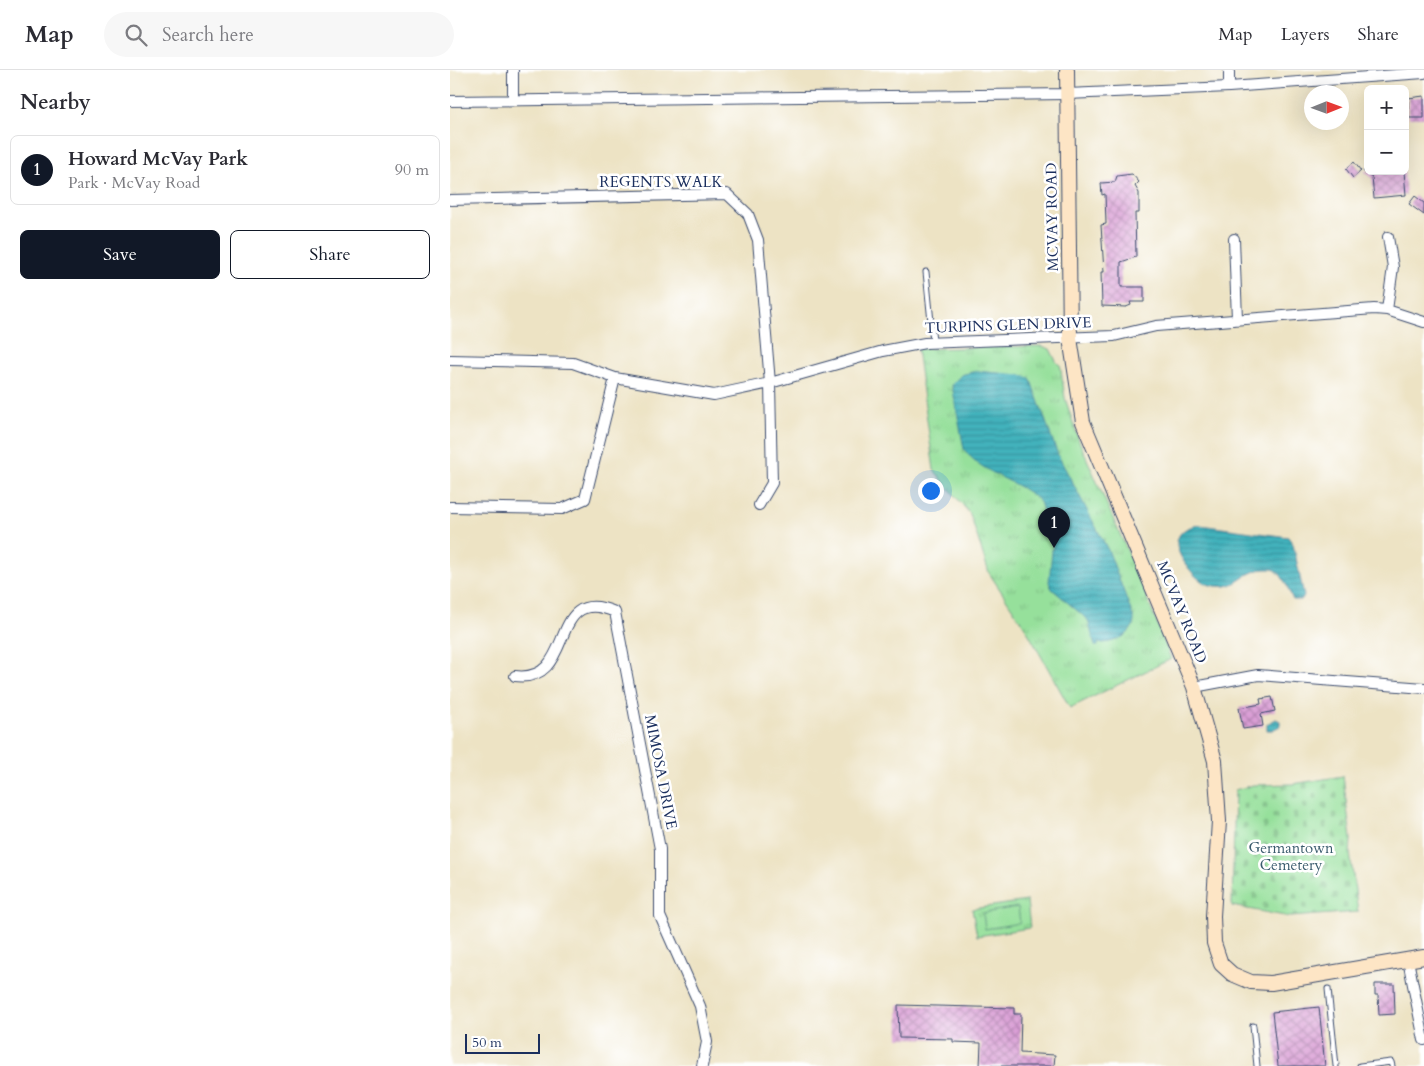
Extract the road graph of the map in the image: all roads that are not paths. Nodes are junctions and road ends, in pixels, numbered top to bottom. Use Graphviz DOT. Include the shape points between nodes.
graph roads {
  1 [pos="513,70"];
  2 [pos="1067,70"];
  3 [pos="1228,70"];
  4 [pos="1424,73"];
  5 [pos="1229,87"];
  6 [pos="1067,94"];
  7 [pos="513,100"];
  8 [pos="450,101"];
  9 [pos="450,200"];
  10 [pos="1388,236"];
  11 [pos="1234,239"];
  12 [pos="926,272"];
  13 [pos="1387,310"];
  14 [pos="1237,319"];
  15 [pos="1424,322"];
  16 [pos="1070,338"];
  17 [pos="933,342"];
  18 [pos="450,360"];
  19 [pos="615,378"];
  20 [pos="770,383"];
  21 [pos="759,505"];
  22 [pos="450,507"];
  23 [pos="515,676"];
  24 [pos="1194,687"];
  25 [pos="1424,688"];
  26 [pos="1424,956"];
  27 [pos="1408,960"];
  28 [pos="1328,989"];
  29 [pos="1422,1016"];
  30 [pos="1253,1026"];
  31 [pos="1424,1040"];
  32 [pos="702,1066"];
  33 [pos="1257,1066"];
  34 [pos="1336,1066"];
  35 [pos="1360,1066"];
  36 [pos="1392,1066"];
  1 -- 7 [label="street"];
  2 -- 6 [label="street, MCVAY ROAD"];
  3 -- 5 [label="street"];
  4 -- 5 [label="street"];
  5 -- 6 [label="street"];
  6 -- 7 [label="street"];
  6 -- 16 [label="street, MCVAY ROAD"];
  7 -- 8 [label="street"];
  9 -- 20 [label="street, REGENTS WALK" via="727,194 748,214 758,240"];
  10 -- 13 [label="street" via="1393,268"];
  11 -- 14 [label="street"];
  12 -- 17 [label="lane"];
  13 -- 14 [label="street, TURPINS GLEN DRIVE"];
  13 -- 15 [label="street, TURPINS GLEN DRIVE"];
  14 -- 16 [label="street, TURPINS GLEN DRIVE" via="1156,326 1114,336"];
  16 -- 17 [label="street, TURPINS GLEN DRIVE"];
  16 -- 24 [label="street, MCVAY ROAD" via="1084,422"];
  17 -- 20 [label="street, TURPINS GLEN DRIVE" via="884,351"];
  18 -- 19 [label="street, TURPINS GLEN DRIVE" via="573,363"];
  19 -- 20 [label="street, TURPINS GLEN DRIVE" via="714,395"];
  19 -- 22 [label="street" via="585,499 562,509"];
  20 -- 21 [label="street, REGENTS WALK" via="772,483"];
  23 -- 32 [label="street, MIMOSA DRIVE" via="525,677 548,664 560,645 571,616 578,610 601,606 615,612 660,849 660,916 700,1006 707,1042"];
  24 -- 25 [label="street" via="1258,675"];
  24 -- 27 [label="street, MCVAY ROAD" via="1215,761 1219,821 1213,916 1214,943 1220,964 1232,974 1251,982 1271,983"];
  26 -- 27 [label="street, MCVAY ROAD"];
  27 -- 29 [label="street"];
  28 -- 34 [label="lane"];
  29 -- 31 [label="street"];
  30 -- 33 [label="lane"];
  35 -- 36 [label="lane" via="1391,1062"];
}
